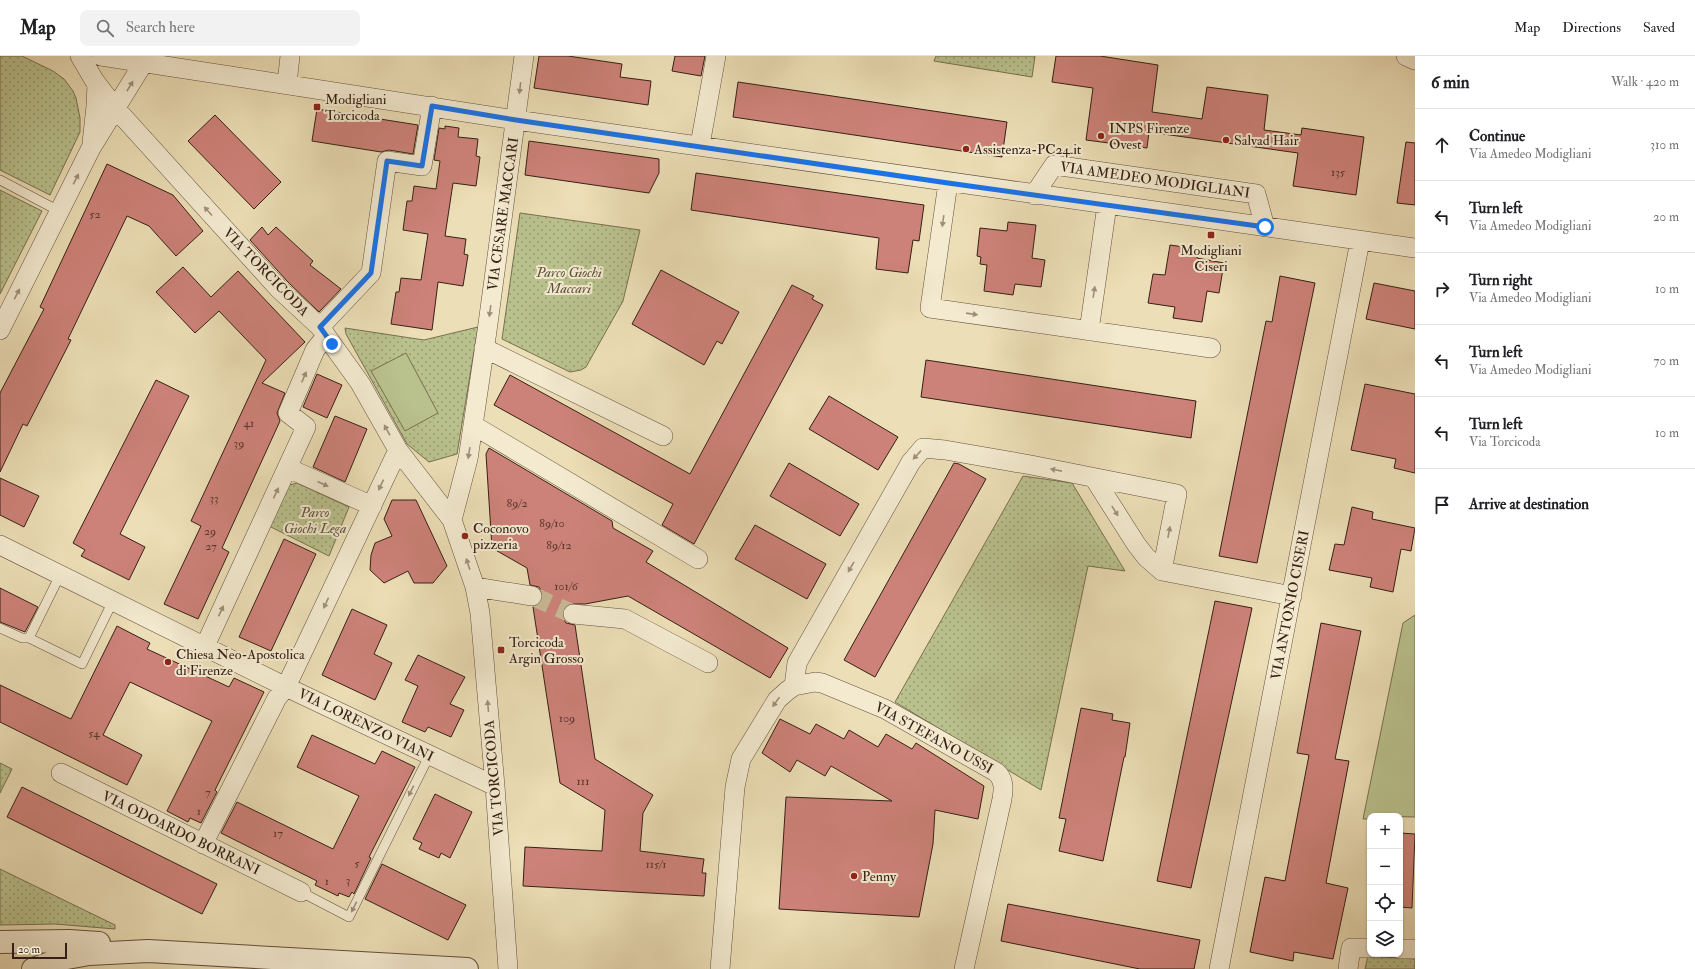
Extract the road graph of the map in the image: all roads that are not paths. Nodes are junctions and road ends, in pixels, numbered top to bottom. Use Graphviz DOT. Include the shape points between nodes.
graph roads {
  1 [pos="80,56"];
  2 [pos="101,56"];
  3 [pos="290,56"];
  4 [pos="524,56"];
  5 [pos="716,56"];
  6 [pos="1406,56"];
  7 [pos="1415,60"];
  8 [pos="144,62"];
  9 [pos="96,84"];
  10 [pos="287,84"];
  11 [pos="432,106"];
  12 [pos="116,109"];
  13 [pos="516,120"];
  14 [pos="700,146"];
  15 [pos="91,148"];
  16 [pos="0,180"];
  17 [pos="948,183"];
  18 [pos="1034,195"];
  19 [pos="1107,205"];
  20 [pos="59,211"];
  21 [pos="1265,227"];
  22 [pos="1360,240"];
  23 [pos="1415,248"];
  24 [pos="0,330"];
  25 [pos="1089,331"];
  26 [pos="323,332"];
  27 [pos="484,348"];
  28 [pos="1211,348"];
  29 [pos="473,425"];
  30 [pos="663,436"];
  31 [pos="398,450"];
  32 [pos="288,468"];
  33 [pos="1094,478"];
  34 [pos="372,506"];
  35 [pos="452,520"];
  36 [pos="0,545"];
  37 [pos="698,559"];
  38 [pos="1162,571"];
  39 [pos="60,575"];
  40 [pos="475,587"];
  41 [pos="532,596"];
  42 [pos="1292,596"];
  43 [pos="113,601"];
  44 [pos="573,614"];
  45 [pos="0,628"];
  46 [pos="29,638"];
  47 [pos="205,646"];
  48 [pos="708,663"];
  49 [pos="286,686"];
  50 [pos="794,686"];
  51 [pos="429,756"];
  52 [pos="61,773"];
  53 [pos="495,786"];
  54 [pos="203,844"];
  55 [pos="301,892"];
  56 [pos="0,942"];
  57 [pos="1367,948"];
  58 [pos="1403,949"];
  59 [pos="1415,949"];
  60 [pos="148,951"];
  61 [pos="33,969"];
  62 [pos="467,969"];
  63 [pos="508,969"];
  64 [pos="720,969"];
  65 [pos="964,969"];
  66 [pos="1219,969"];
  67 [pos="1348,969"];
  1 -- 9 [label="street, VIA TORCICODA"];
  2 -- 8 [label="street"];
  3 -- 10 [label="street"];
  4 -- 13 [label="street, VIA CESARE MACCARI, one-way"];
  5 -- 14 [label="street"];
  6 -- 7 [label="street"];
  8 -- 10 [label="street"];
  12 -- 8 [label="street, one-way"];
  9 -- 12 [label="street, VIA TORCICODA"];
  9 -- 15 [label="street"];
  10 -- 11 [label="street"];
  11 -- 13 [label="street"];
  11 -- 26 [label="street" via="422,166 387,161 371,273"];
  12 -- 15 [label="street"];
  26 -- 12 [label="street, VIA TORCICODA, one-way" via="278,289"];
  13 -- 14 [label="street"];
  13 -- 27 [label="street, VIA CESARE MACCARI, one-way"];
  14 -- 17 [label="street"];
  20 -- 15 [label="street, one-way"];
  16 -- 20 [label="lane"];
  17 -- 18 [label="street"];
  17 -- 25 [label="street, one-way" via="930,308"];
  18 -- 19 [label="street"];
  18 -- 21 [label="street, VIA AMEDEO MODIGLIANI" via="1054,166 1085,170 1256,194"];
  19 -- 21 [label="street"];
  25 -- 19 [label="street, one-way"];
  24 -- 20 [label="street, one-way"];
  21 -- 22 [label="street"];
  22 -- 23 [label="street"];
  22 -- 42 [label="street, VIA ANTONIO CISERI"];
  25 -- 28 [label="street"];
  31 -- 26 [label="street, VIA TORCICODA, one-way" via="360,383"];
  32 -- 26 [label="street, one-way" via="306,427 288,413"];
  27 -- 29 [label="street, VIA CESARE MACCARI"];
  27 -- 30 [label="street"];
  29 -- 35 [label="street, VIA CESARE MACCARI, one-way" via="468,460"];
  29 -- 37 [label="street"];
  31 -- 34 [label="street, one-way"];
  31 -- 35 [label="street, VIA TORCICODA"];
  32 -- 34 [label="street, one-way"];
  47 -- 32 [label="street, one-way"];
  33 -- 38 [label="street, one-way" via="1136,544"];
  38 -- 33 [label="street, one-way" via="1177,494"];
  33 -- 50 [label="street, one-way" via="924,448 911,462 797,663"];
  34 -- 49 [label="street, one-way"];
  40 -- 35 [label="street, VIA TORCICODA, one-way"];
  36 -- 39 [label="street, VIA LORENZO VIANI"];
  38 -- 42 [label="street"];
  39 -- 43 [label="street, VIA LORENZO VIANI"];
  39 -- 46 [label="lane"];
  40 -- 41 [label="street"];
  53 -- 40 [label="street, VIA TORCICODA, one-way" via="480,613"];
  42 -- 66 [label="street, VIA ANTONIO CISERI"];
  43 -- 46 [label="lane" via="82,664"];
  43 -- 47 [label="street, VIA LORENZO VIANI"];
  44 -- 48 [label="street" via="625,619"];
  45 -- 46 [label="lane" via="22,638"];
  47 -- 49 [label="street, VIA LORENZO VIANI"];
  49 -- 51 [label="street, VIA LORENZO VIANI"];
  49 -- 54 [label="street" via="277,698"];
  50 -- 64 [label="street, one-way" via="782,695 774,706 741,759 738,769 734,787"];
  50 -- 65 [label="street, VIA STEFANO USSI" via="822,683 885,709 996,772 1001,778 1002,798"];
  51 -- 53 [label="street, VIA LORENZO VIANI"];
  51 -- 55 [label="lane, one-way" via="349,917"];
  52 -- 54 [label="street, VIA ODOARDO BORRANI"];
  53 -- 63 [label="street, VIA TORCICODA"];
  54 -- 55 [label="street, VIA ODOARDO BORRANI"];
  56 -- 60 [label="street" via="69,941"];
  57 -- 67 [label="street" via="1351,948"];
  58 -- 59 [label="street"];
  60 -- 61 [label="street" via="89,954"];
  60 -- 62 [label="street"];
}
